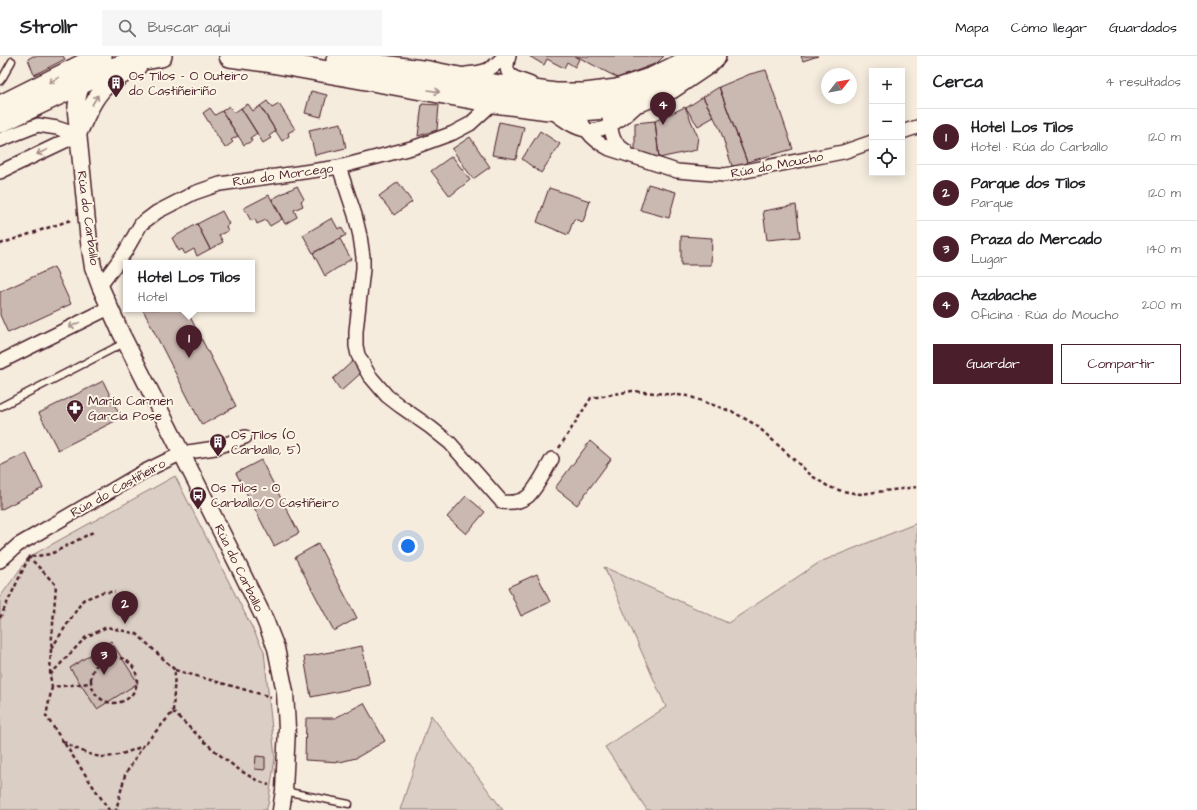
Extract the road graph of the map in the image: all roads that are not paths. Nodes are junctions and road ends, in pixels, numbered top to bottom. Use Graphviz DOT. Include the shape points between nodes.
graph roads {
  1 [pos="101,56"];
  2 [pos="123,56"];
  3 [pos="159,56"];
  4 [pos="230,56"];
  5 [pos="504,56"];
  6 [pos="509,56"];
  7 [pos="715,56"];
  8 [pos="309,59"];
  9 [pos="689,60"];
  10 [pos="12,61"];
  11 [pos="266,61"];
  12 [pos="375,63"];
  13 [pos="451,76"];
  14 [pos="408,78"];
  15 [pos="0,80"];
  16 [pos="474,80"];
  17 [pos="82,83"];
  18 [pos="494,102"];
  19 [pos="552,102"];
  20 [pos="0,106"];
  21 [pos="581,106"];
  22 [pos="605,112"];
  23 [pos="0,122"];
  24 [pos="917,127"];
  25 [pos="587,131"];
  26 [pos="905,131"];
  27 [pos="78,135"];
  28 [pos="0,140"];
  29 [pos="869,143"];
  30 [pos="634,157"];
  31 [pos="339,167"];
  32 [pos="0,172"];
  33 [pos="100,286"];
  34 [pos="109,308"];
  35 [pos="126,342"];
  36 [pos="0,362"];
  37 [pos="0,407"];
  38 [pos="245,437"];
  39 [pos="182,453"];
  40 [pos="552,459"];
  41 [pos="0,561"];
  42 [pos="0,566"];
  43 [pos="0,570"];
  44 [pos="284,790"];
  45 [pos="349,804"];
  46 [pos="281,810"];
  1 -- 20 [label="main road, one-way"];
  2 -- 17 [label="street, Rúa do Carballo" via="95,68"];
  3 -- 17 [label="main road" via="109,70"];
  27 -- 3 [label="street, one-way" via="100,93 110,83"];
  4 -- 11 [label="main road"];
  5 -- 13 [label="street" via="490,70"];
  6 -- 19 [label="street" via="506,70 509,74"];
  7 -- 22 [label="main road" via="671,88"];
  8 -- 11 [label="lane"];
  8 -- 12 [label="main road"];
  9 -- 19 [label="main road" via="653,78 617,90 584,94"];
  9 -- 22 [label="street" via="659,84 628,96"];
  10 -- 15 [label="lane"];
  11 -- 14 [label="main road"];
  12 -- 14 [label="main road"];
  13 -- 14 [label="main road"];
  13 -- 16 [label="main road"];
  14 -- 18 [label="main road, one-way"];
  16 -- 19 [label="main road"];
  16 -- 21 [label="street" via="510,96"];
  17 -- 23 [label="main road"];
  17 -- 27 [label="street, Rúa do Carballo" via="77,97"];
  18 -- 19 [label="main road"];
  18 -- 31 [label="street, Rúa do Morcego" via="470,124 453,133 415,147"];
  19 -- 21 [label="main road"];
  19 -- 25 [label="street" via="575,126"];
  21 -- 22 [label="main road"];
  21 -- 25 [label="street, Rúa do Moucho" via="582,123"];
  22 -- 25 [label="street" via="598,130"];
  22 -- 30 [label="street, Rúa do Moucho" via="614,141"];
  24 -- 26 [label="street"];
  25 -- 30 [label="street, Rúa do Moucho" via="601,145"];
  27 -- 28 [label="street" via="38,125"];
  27 -- 32 [label="street, one-way"];
  27 -- 33 [label="street, Rúa do Carballo" via="84,208 93,267"];
  29 -- 30 [label="street, Rúa do Moucho" via="843,152 725,175 677,171"];
  31 -- 33 [label="street, Rúa do Morcego" via="220,184 194,193 157,212 142,224"];
  31 -- 40 [label="street" via="360,236 363,269 356,346 369,375 387,396 450,443 502,502 523,500 528,497"];
  33 -- 34 [label="street, Rúa do Carballo"];
  34 -- 35 [label="street, Rúa do Carballo"];
  34 -- 36 [label="street, one-way"];
  35 -- 37 [label="lane"];
  35 -- 39 [label="street, Rúa do Carballo"];
  38 -- 39 [label="street, Rúa do Castiñeiro" via="215,448"];
  39 -- 41 [label="street, Rúa do Castiñeiro" via="143,472 18,545"];
  39 -- 44 [label="street, Rúa do Carballo" via="240,567 276,648 286,701"];
  42 -- 43 [label="street"];
  44 -- 45 [label="lane"];
  44 -- 46 [label="street, Rúa do Carballo"];
}
